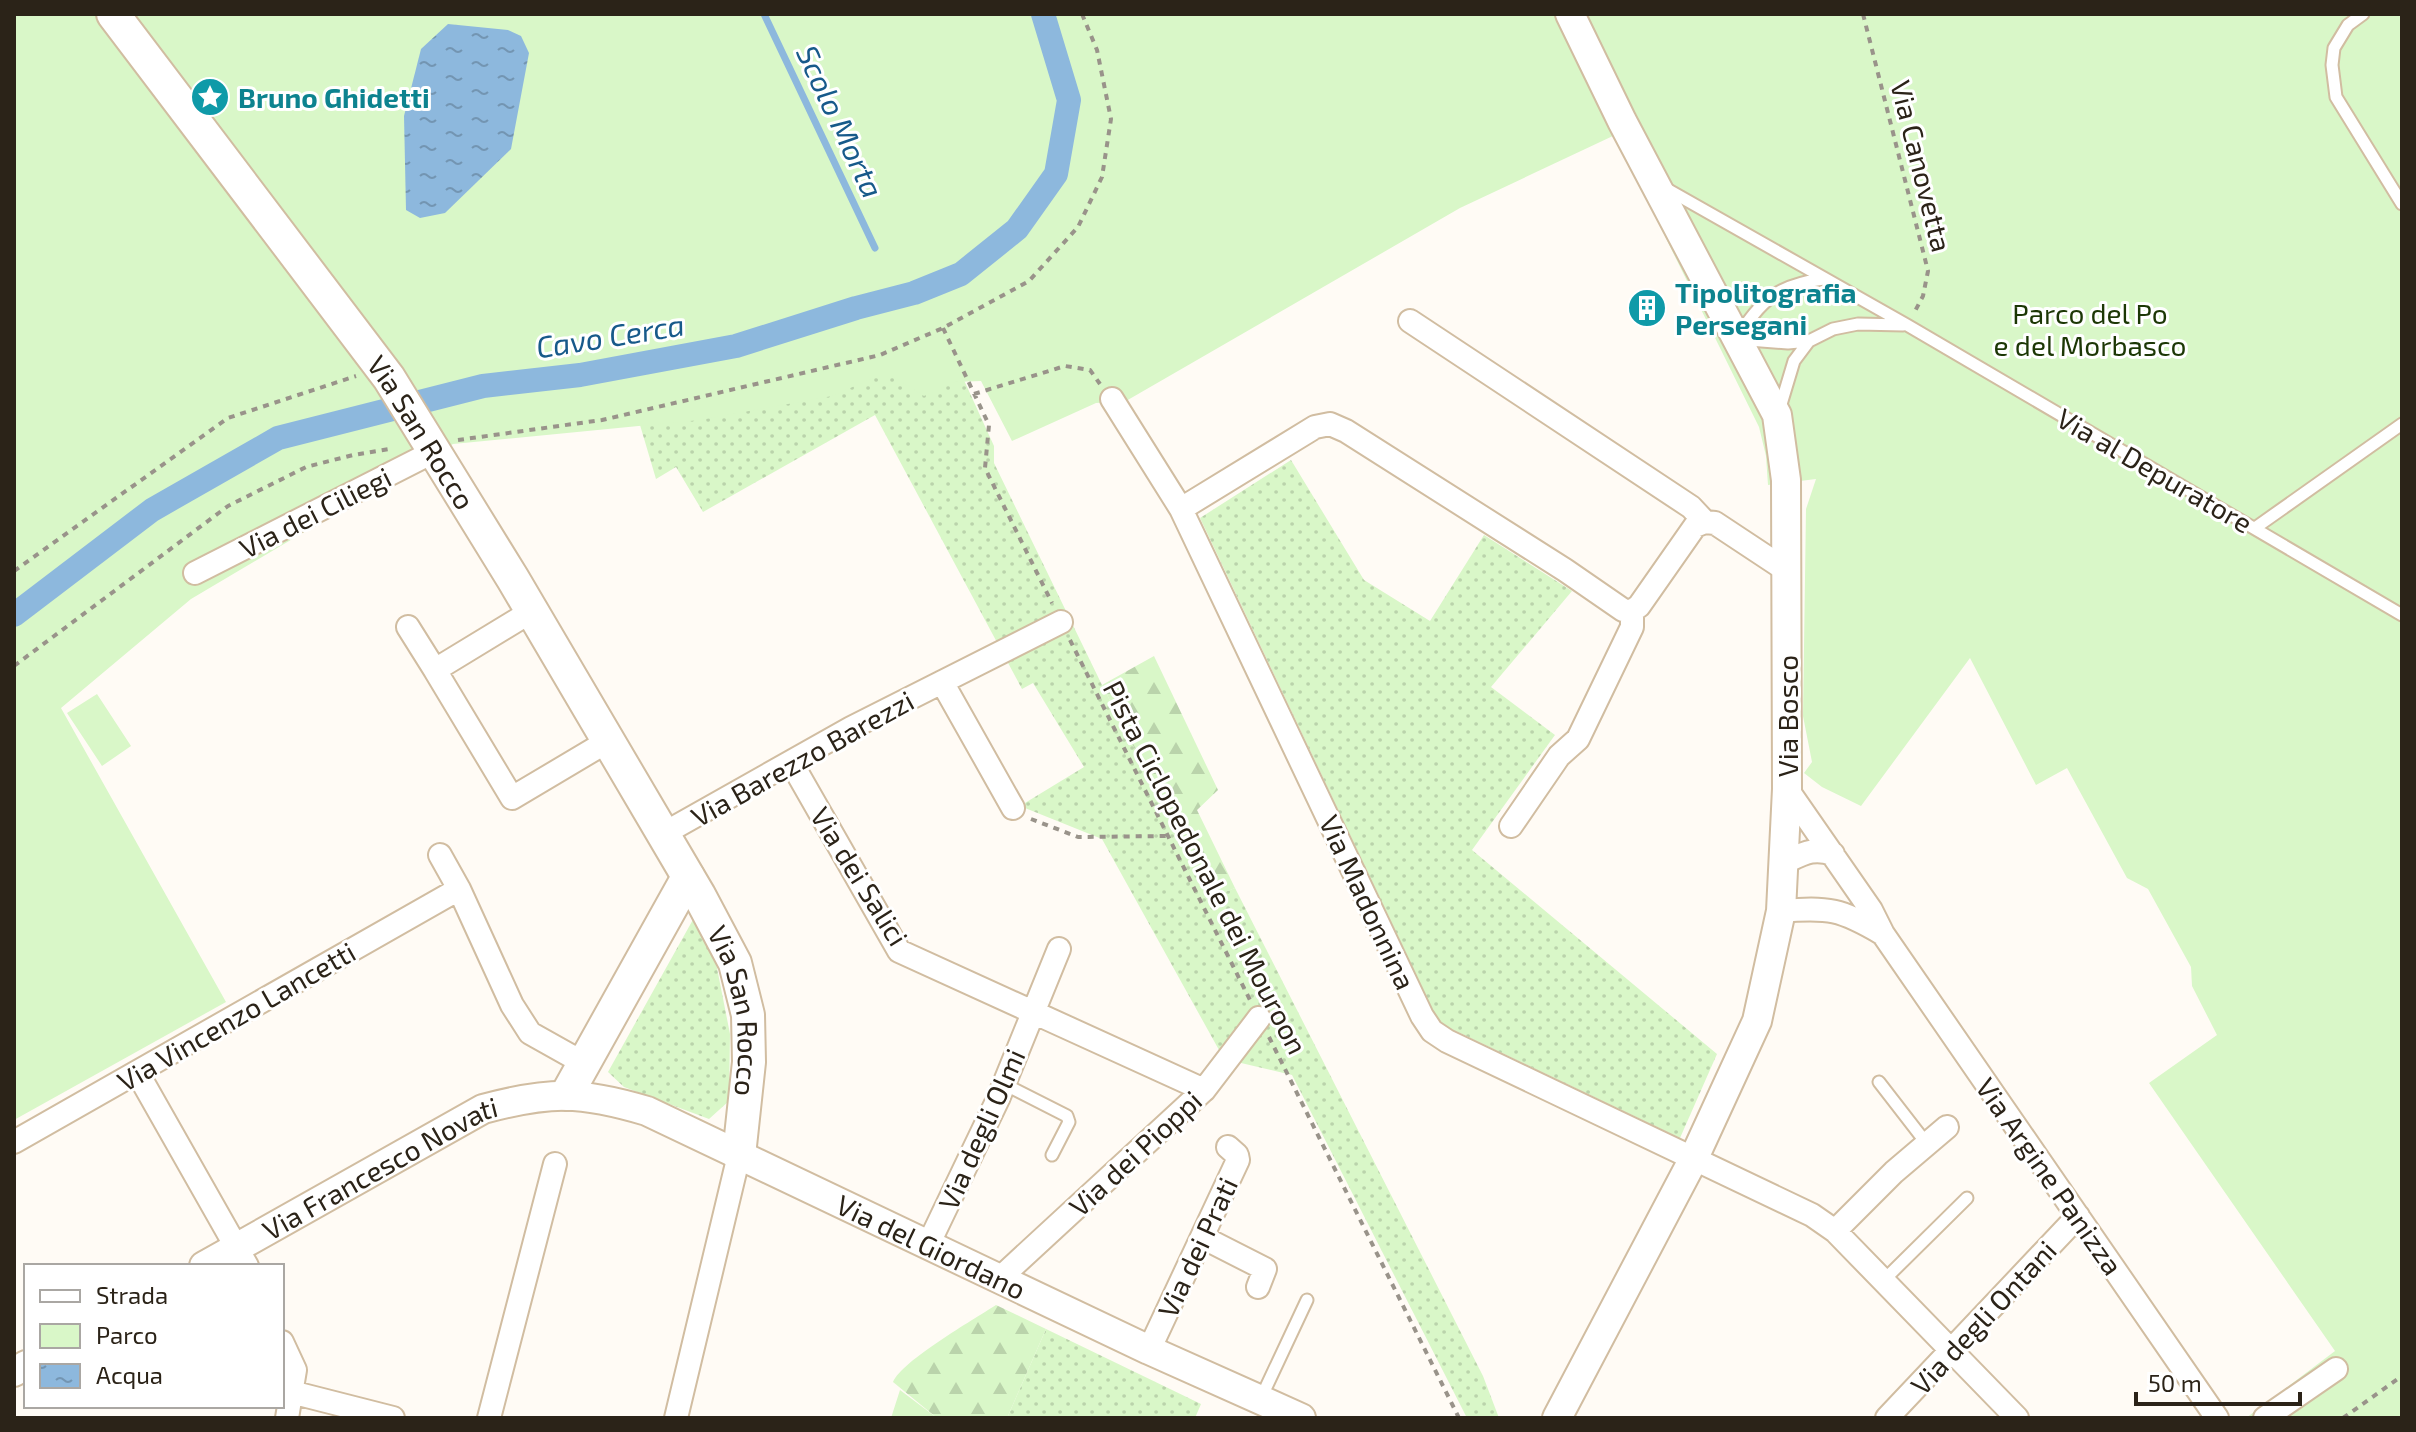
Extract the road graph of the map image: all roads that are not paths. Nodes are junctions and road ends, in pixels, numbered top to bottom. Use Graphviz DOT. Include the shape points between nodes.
graph roads {
  1 [pos="113,14"];
  2 [pos="1570,14"];
  3 [pos="2363,14"];
  4 [pos="1653,182"];
  5 [pos="2402,204"];
  6 [pos="1824,278"];
  7 [pos="1410,321"];
  8 [pos="1907,325"];
  9 [pos="1736,339"];
  10 [pos="1809,341"];
  11 [pos="1112,399"];
  12 [pos="1777,415"];
  13 [pos="2402,424"];
  14 [pos="429,444"];
  15 [pos="1181,509"];
  16 [pos="1705,522"];
  17 [pos="2255,528"];
  18 [pos="1786,570"];
  19 [pos="195,573"];
  20 [pos="532,611"];
  21 [pos="1632,611"];
  22 [pos="2402,615"];
  23 [pos="1061,622"];
  24 [pos="408,627"];
  25 [pos="435,670"];
  26 [pos="942,682"];
  27 [pos="608,741"];
  28 [pos="791,762"];
  29 [pos="1787,789"];
  30 [pos="1013,808"];
  31 [pos="1511,826"];
  32 [pos="663,834"];
  33 [pos="1833,854"];
  34 [pos="440,855"];
  35 [pos="1783,863"];
  36 [pos="688,877"];
  37 [pos="459,889"];
  38 [pos="1781,911"];
  39 [pos="1883,934"];
  40 [pos="1059,949"];
  41 [pos="1033,1012"];
  42 [pos="1259,1018"];
  43 [pos="587,1060"];
  44 [pos="137,1072"];
  45 [pos="1879,1082"];
  46 [pos="1004,1084"];
  47 [pos="1204,1090"];
  48 [pos="567,1094"];
  49 [pos="1947,1127"];
  50 [pos="14,1142"];
  51 [pos="1927,1144"];
  52 [pos="1228,1147"];
  53 [pos="739,1155"];
  54 [pos="1052,1155"];
  55 [pos="1693,1160"];
  56 [pos="555,1164"];
  57 [pos="1967,1198"];
  58 [pos="2078,1216"];
  59 [pos="1835,1231"];
  60 [pos="1202,1237"];
  61 [pos="928,1245"];
  62 [pos="243,1256"];
  63 [pos="212,1264"];
  64 [pos="999,1279"];
  65 [pos="1884,1280"];
  66 [pos="1258,1287"];
  67 [pos="1307,1300"];
  68 [pos="284,1346"];
  69 [pos="1149,1350"];
  70 [pos="1953,1350"];
  71 [pos="2336,1369"];
  72 [pos="291,1392"];
  73 [pos="1261,1398"];
  74 [pos="1300,1416"];
  75 [pos="287,1418"];
  76 [pos="393,1418"];
  77 [pos="489,1418"];
  78 [pos="676,1418"];
  79 [pos="1557,1418"];
  80 [pos="1887,1418"];
  81 [pos="2017,1418"];
  82 [pos="2217,1418"];
  83 [pos="2265,1418"];
  1 -- 14 [label="main road, Via San Rocco" via="384,372"];
  2 -- 4 [label="street, Via Bosco"];
  3 -- 5 [label="lane" via="2348,25 2334,48 2336,97"];
  4 -- 6 [label="lane, Via al Depuratore"];
  4 -- 9 [label="street, Via Bosco"];
  6 -- 8 [label="lane, Via al Depuratore"];
  6 -- 9 [label="lane" via="1797,282 1768,298"];
  7 -- 16 [label="street" via="1691,507"];
  8 -- 10 [label="lane, Via al Depuratore" via="1858,324"];
  8 -- 17 [label="lane, Via al Depuratore"];
  9 -- 10 [label="lane, Via al Depuratore"];
  9 -- 12 [label="street, Via Bosco"];
  10 -- 12 [label="lane" via="1794,361"];
  11 -- 15 [label="street, Via Madonnina"];
  12 -- 18 [label="street, Via Bosco" via="1786,480"];
  13 -- 17 [label="lane"];
  14 -- 19 [label="street, Via dei Ciliegi"];
  14 -- 20 [label="main road, Via San Rocco"];
  15 -- 21 [label="street" via="1315,427 1330,424"];
  15 -- 55 [label="street, Via Madonnina" via="1432,1031"];
  16 -- 18 [label="street" via="1715,523"];
  16 -- 21 [label="street" via="1695,526"];
  17 -- 22 [label="lane, Via al Depuratore"];
  18 -- 29 [label="street, Via Bosco"];
  20 -- 25 [label="street"];
  20 -- 27 [label="main road, Via San Rocco"];
  21 -- 31 [label="street" via="1632,627 1578,739 1559,756"];
  23 -- 26 [label="street, Via Barezzo Barezzi"];
  24 -- 25 [label="street"];
  25 -- 27 [label="street" via="512,798"];
  26 -- 28 [label="street, Via Barezzo Barezzi"];
  26 -- 30 [label="street, Via Barezzo Barezzi"];
  27 -- 32 [label="main road, Via San Rocco"];
  28 -- 32 [label="street, Via Barezzo Barezzi"];
  28 -- 41 [label="street, Via dei Salici" via="899,951"];
  29 -- 33 [label="street, Via Argine Panizza"];
  29 -- 35 [label="street, Via Bosco"];
  32 -- 36 [label="main road, Via San Rocco"];
  33 -- 35 [label="street" via="1810,851"];
  33 -- 39 [label="street, Via Argine Panizza"];
  34 -- 37 [label="street"];
  35 -- 38 [label="street, Via Bosco"];
  36 -- 43 [label="main road, Via San Rocco"];
  36 -- 53 [label="main road, Via San Rocco" via="735,963 748,1015 749,1062"];
  37 -- 43 [label="street" via="530,1033"];
  37 -- 44 [label="street, Via Vincenzo Lancetti"];
  38 -- 39 [label="street, Via Argine Panizza" via="1835,911"];
  38 -- 55 [label="street, Via Bosco" via="1757,1021"];
  39 -- 58 [label="street, Via Argine Panizza"];
  40 -- 41 [label="street"];
  41 -- 46 [label="street, Via degli Olmi"];
  41 -- 47 [label="street, Via dei Salici"];
  42 -- 47 [label="street, Via dei Pioppi"];
  43 -- 48 [label="main road, Via San Rocco"];
  44 -- 50 [label="street, Via Vincenzo Lancetti"];
  44 -- 62 [label="street"];
  45 -- 51 [label="lane"];
  46 -- 54 [label="lane" via="1067,1116 1069,1122"];
  46 -- 61 [label="street, Via degli Olmi"];
  47 -- 64 [label="street, Via dei Pioppi"];
  48 -- 53 [label="street, Via del Giordano" via="647,1111"];
  48 -- 62 [label="street, Via Francesco Novati" via="483,1109"];
  49 -- 51 [label="street"];
  51 -- 59 [label="street"];
  52 -- 60 [label="street, Via dei Prati" via="1238,1160"];
  53 -- 61 [label="street, Via del Giordano"];
  53 -- 78 [label="street"];
  55 -- 59 [label="street, Via Madonnina" via="1812,1215"];
  55 -- 79 [label="street, Via Bosco"];
  56 -- 77 [label="street"];
  57 -- 65 [label="lane"];
  58 -- 70 [label="street, Via degli Ontani"];
  58 -- 82 [label="street, Via Argine Panizza"];
  59 -- 65 [label="street, Via Madonnina"];
  60 -- 66 [label="street" via="1265,1269"];
  60 -- 69 [label="street, Via dei Prati"];
  61 -- 64 [label="street, Via del Giordano"];
  62 -- 63 [label="street, Via Francesco Novati"];
  64 -- 69 [label="street, Via del Giordano"];
  65 -- 70 [label="street, Via Madonnina"];
  67 -- 73 [label="lane"];
  68 -- 72 [label="street" via="295,1370"];
  69 -- 73 [label="street, Via del Giordano"];
  70 -- 80 [label="street, Via degli Ontani"];
  70 -- 81 [label="street, Via Madonnina"];
  71 -- 83 [label="street"];
  72 -- 75 [label="street"];
  72 -- 76 [label="street"];
  73 -- 74 [label="street, Via del Giordano"];
}
